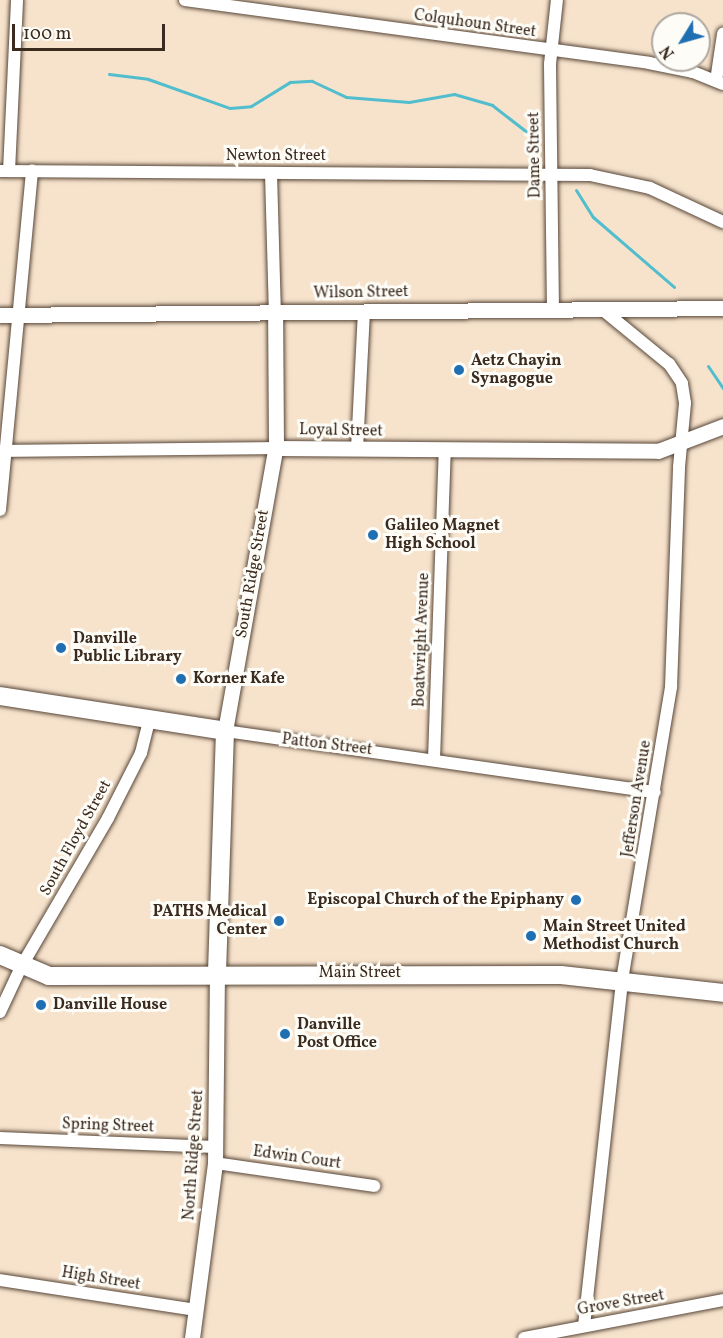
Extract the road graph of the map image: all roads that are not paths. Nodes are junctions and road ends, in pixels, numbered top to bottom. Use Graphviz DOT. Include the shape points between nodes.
graph roads {
  1 [pos="17,0"];
  2 [pos="185,0"];
  3 [pos="557,0"];
  4 [pos="723,34"];
  5 [pos="551,51"];
  6 [pos="719,83"];
  7 [pos="5,171"];
  8 [pos="32,171"];
  9 [pos="271,173"];
  10 [pos="552,177"];
  11 [pos="723,222"];
  12 [pos="723,308"];
  13 [pos="553,310"];
  14 [pos="603,310"];
  15 [pos="364,311"];
  16 [pos="275,312"];
  17 [pos="0,315"];
  18 [pos="20,315"];
  19 [pos="723,426"];
  20 [pos="680,445"];
  21 [pos="276,448"];
  22 [pos="357,449"];
  23 [pos="444,450"];
  24 [pos="4,451"];
  25 [pos="0,510"];
  26 [pos="0,696"];
  27 [pos="149,720"];
  28 [pos="225,731"];
  29 [pos="434,759"];
  30 [pos="655,792"];
  31 [pos="0,955"];
  32 [pos="21,968"];
  33 [pos="217,974"];
  34 [pos="622,980"];
  35 [pos="723,993"];
  36 [pos="0,1012"];
  37 [pos="0,1138"];
  38 [pos="215,1147"];
  39 [pos="215,1163"];
  40 [pos="374,1186"];
  41 [pos="0,1280"];
  42 [pos="723,1300"];
  43 [pos="197,1310"];
  44 [pos="584,1326"];
  45 [pos="192,1338"];
  46 [pos="525,1338"];
  1 -- 7 [label="street"];
  2 -- 5 [label="street, Colquhoun Street"];
  3 -- 5 [label="street, Dame Street"];
  4 -- 6 [label="street"];
  5 -- 6 [label="street, Colquhoun Street" via="649,63"];
  5 -- 10 [label="street, Dame Street"];
  7 -- 8 [label="street, Newton Street"];
  8 -- 9 [label="street, Newton Street"];
  8 -- 18 [label="street"];
  9 -- 10 [label="street, Newton Street"];
  9 -- 16 [label="street, South Ridge Street"];
  10 -- 11 [label="street, Newton Street" via="590,176 629,182"];
  10 -- 13 [label="street, Dame Street"];
  12 -- 14 [label="street, Wilson Street"];
  13 -- 14 [label="street, Wilson Street"];
  13 -- 15 [label="street, Wilson Street"];
  14 -- 20 [label="street, Jefferson Avenue" via="645,341 675,371 685,404"];
  15 -- 16 [label="street, Wilson Street"];
  15 -- 22 [label="street"];
  16 -- 18 [label="street, Wilson Street"];
  16 -- 21 [label="street, South Ridge Street"];
  17 -- 18 [label="street, Wilson Street"];
  18 -- 24 [label="street"];
  19 -- 20 [label="street, Loyal Street"];
  20 -- 23 [label="street, Loyal Street" via="658,451"];
  20 -- 30 [label="street, Jefferson Avenue" via="675,647"];
  21 -- 22 [label="street, Loyal Street"];
  21 -- 24 [label="street, Loyal Street"];
  21 -- 28 [label="street, South Ridge Street"];
  22 -- 23 [label="street, Loyal Street"];
  23 -- 29 [label="street, Boatwright Avenue"];
  24 -- 25 [label="street"];
  26 -- 27 [label="main road, Patton Street"];
  27 -- 28 [label="main road, Patton Street"];
  27 -- 32 [label="street, South Floyd Street" via="141,753 108,818"];
  28 -- 29 [label="street, Patton Street"];
  28 -- 33 [label="main road, South Ridge Street"];
  29 -- 30 [label="street, Patton Street"];
  30 -- 34 [label="street, Jefferson Avenue"];
  31 -- 32 [label="main road, Main Street"];
  32 -- 33 [label="main road, Main Street" via="49,976"];
  32 -- 36 [label="street, South Floyd Street"];
  33 -- 34 [label="main road, Main Street" via="561,975"];
  33 -- 38 [label="street, North Ridge Street"];
  34 -- 35 [label="main road, Main Street"];
  34 -- 44 [label="street, Jefferson Avenue"];
  37 -- 38 [label="street, Spring Street"];
  38 -- 39 [label="street, North Ridge Street"];
  39 -- 40 [label="street, Edwin Court"];
  39 -- 43 [label="street, North Ridge Street"];
  41 -- 43 [label="street, High Street"];
  42 -- 44 [label="street, Grove Street"];
  43 -- 45 [label="street, North Ridge Street"];
  44 -- 46 [label="street, Grove Street"];
}
